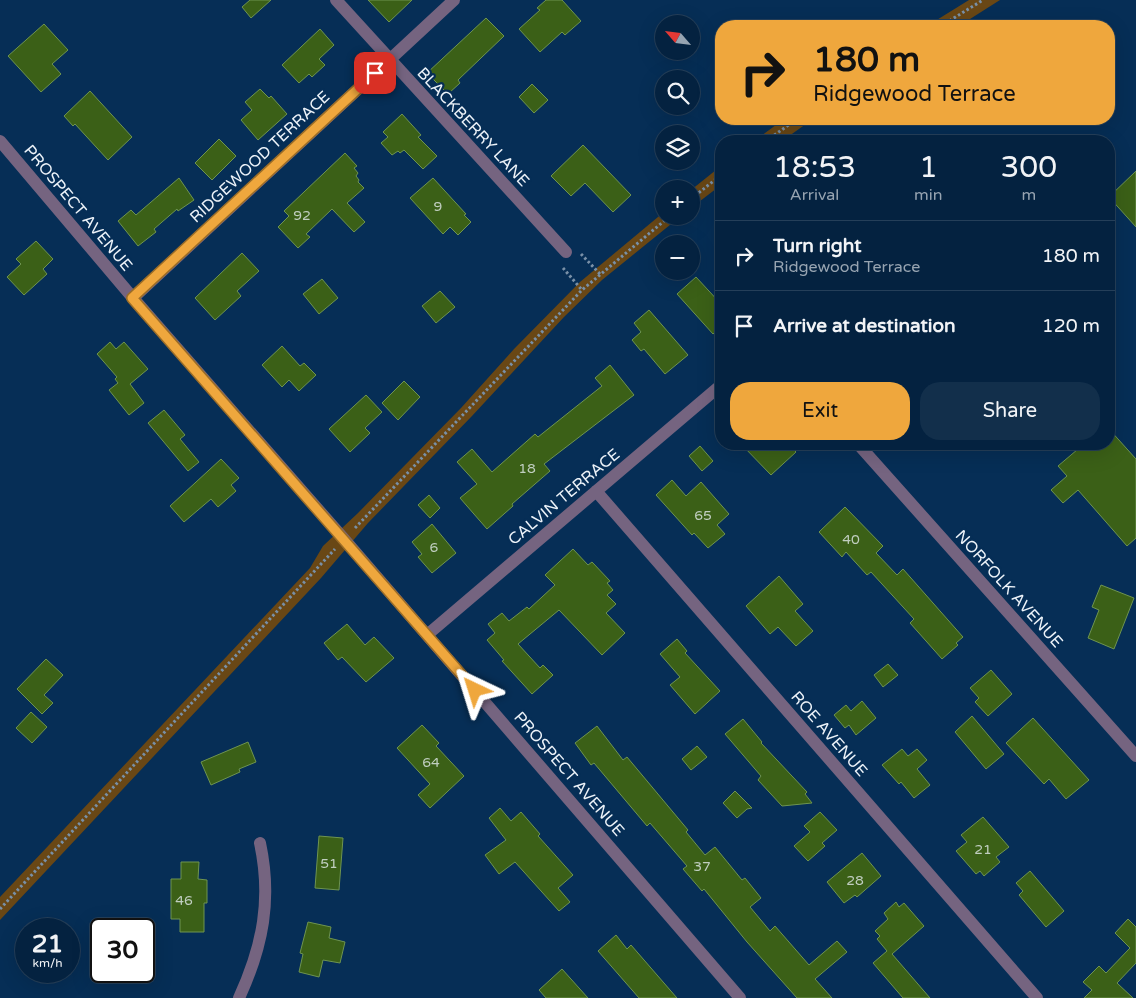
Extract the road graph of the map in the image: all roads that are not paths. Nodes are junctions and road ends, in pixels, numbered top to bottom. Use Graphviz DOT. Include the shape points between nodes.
graph roads {
  1 [pos="336,0"];
  2 [pos="454,0"];
  3 [pos="389,60"];
  4 [pos="0,141"];
  5 [pos="566,252"];
  6 [pos="132,298"];
  7 [pos="715,390"];
  8 [pos="863,450"];
  9 [pos="596,491"];
  10 [pos="427,635"];
  11 [pos="1136,756"];
  12 [pos="260,843"];
  13 [pos="239,998"];
  14 [pos="740,998"];
  15 [pos="1037,998"];
  1 -- 3 [label="street, BLACKBERRY LANE"];
  2 -- 3 [label="street, RIDGEWOOD TERRACE"];
  3 -- 5 [label="street, BLACKBERRY LANE"];
  3 -- 6 [label="street, RIDGEWOOD TERRACE"];
  4 -- 6 [label="street, PROSPECT AVENUE"];
  6 -- 10 [label="street, PROSPECT AVENUE"];
  7 -- 9 [label="street, CALVIN TERRACE"];
  8 -- 11 [label="street, NORFOLK AVENUE"];
  9 -- 10 [label="street, CALVIN TERRACE"];
  9 -- 15 [label="street, ROE AVENUE"];
  10 -- 14 [label="street, PROSPECT AVENUE"];
  12 -- 13 [label="street" via="265,867 265,915 258,952"];
}
